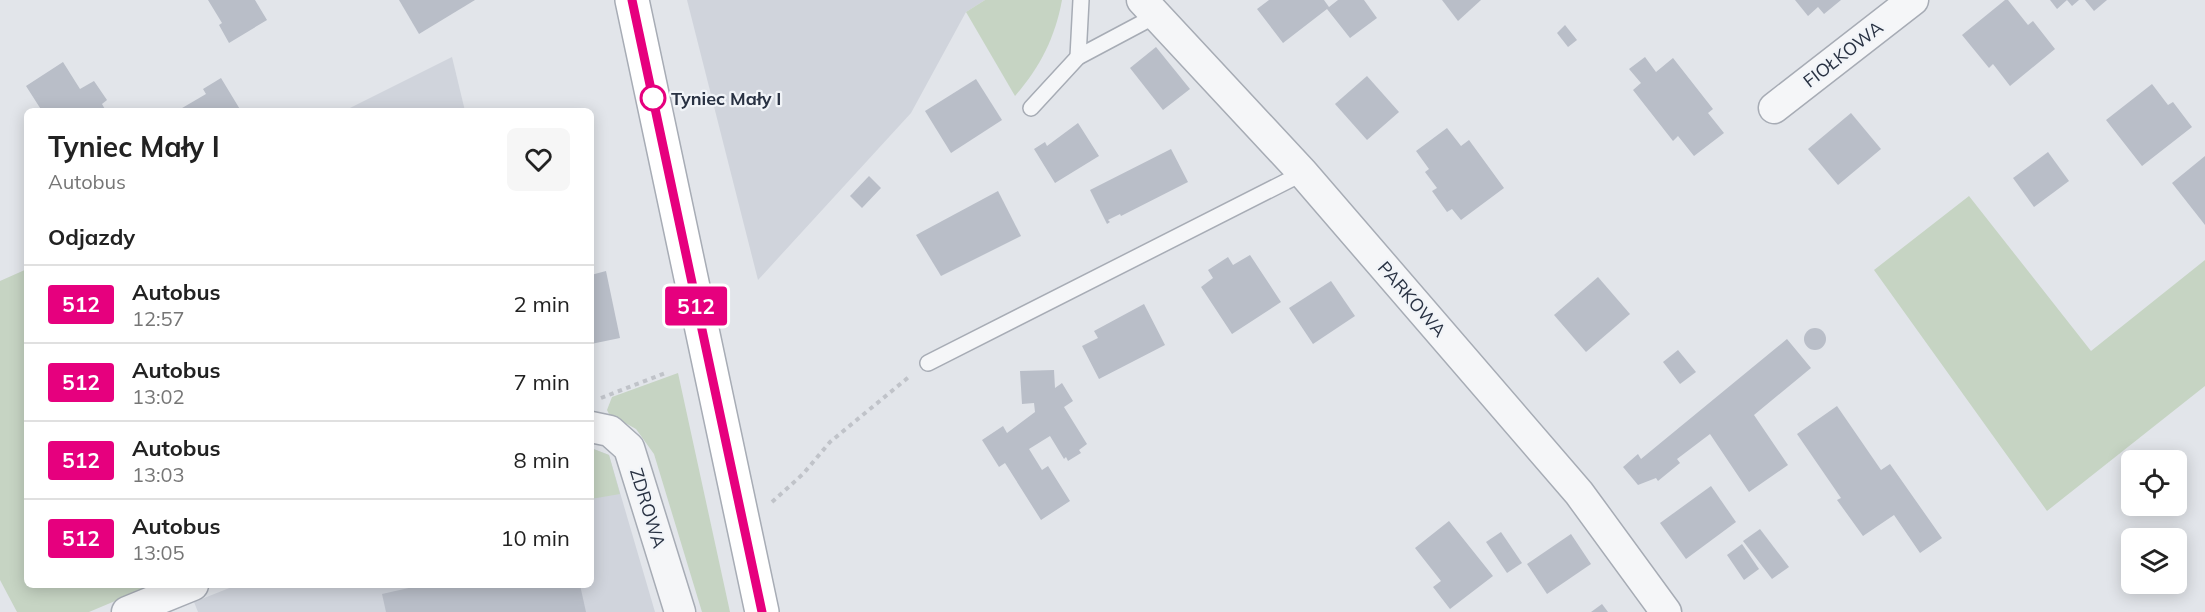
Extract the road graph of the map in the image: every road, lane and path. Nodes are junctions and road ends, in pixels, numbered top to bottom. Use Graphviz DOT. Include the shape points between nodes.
graph roads {
  1 [pos="632,0"];
  2 [pos="1082,0"];
  3 [pos="1913,0"];
  4 [pos="1150,7"];
  5 [pos="1078,57"];
  6 [pos="1031,108"];
  7 [pos="1774,108"];
  8 [pos="1303,173"];
  9 [pos="928,363"];
  10 [pos="668,372"];
  11 [pos="594,413"];
  12 [pos="767,507"];
  13 [pos="186,588"];
  14 [pos="127,612"];
  15 [pos="680,612"];
  16 [pos="762,612"];
  17 [pos="1666,612"];
  1 -- 16 [label="street"];
  2 -- 5 [label="lane"];
  3 -- 7 [label="street, FIOŁKOWA"];
  4 -- 5 [label="lane"];
  4 -- 8 [label="street, PARKOWA"];
  5 -- 6 [label="lane"];
  8 -- 9 [label="lane"];
  8 -- 17 [label="street, PARKOWA" via="1579,493"];
  9 -- 12 [label="path" via="830,442"];
  10 -- 11 [label="path"];
  11 -- 15 [label="street, ZDROWA" via="628,448"];
  13 -- 14 [label="street"];
}
